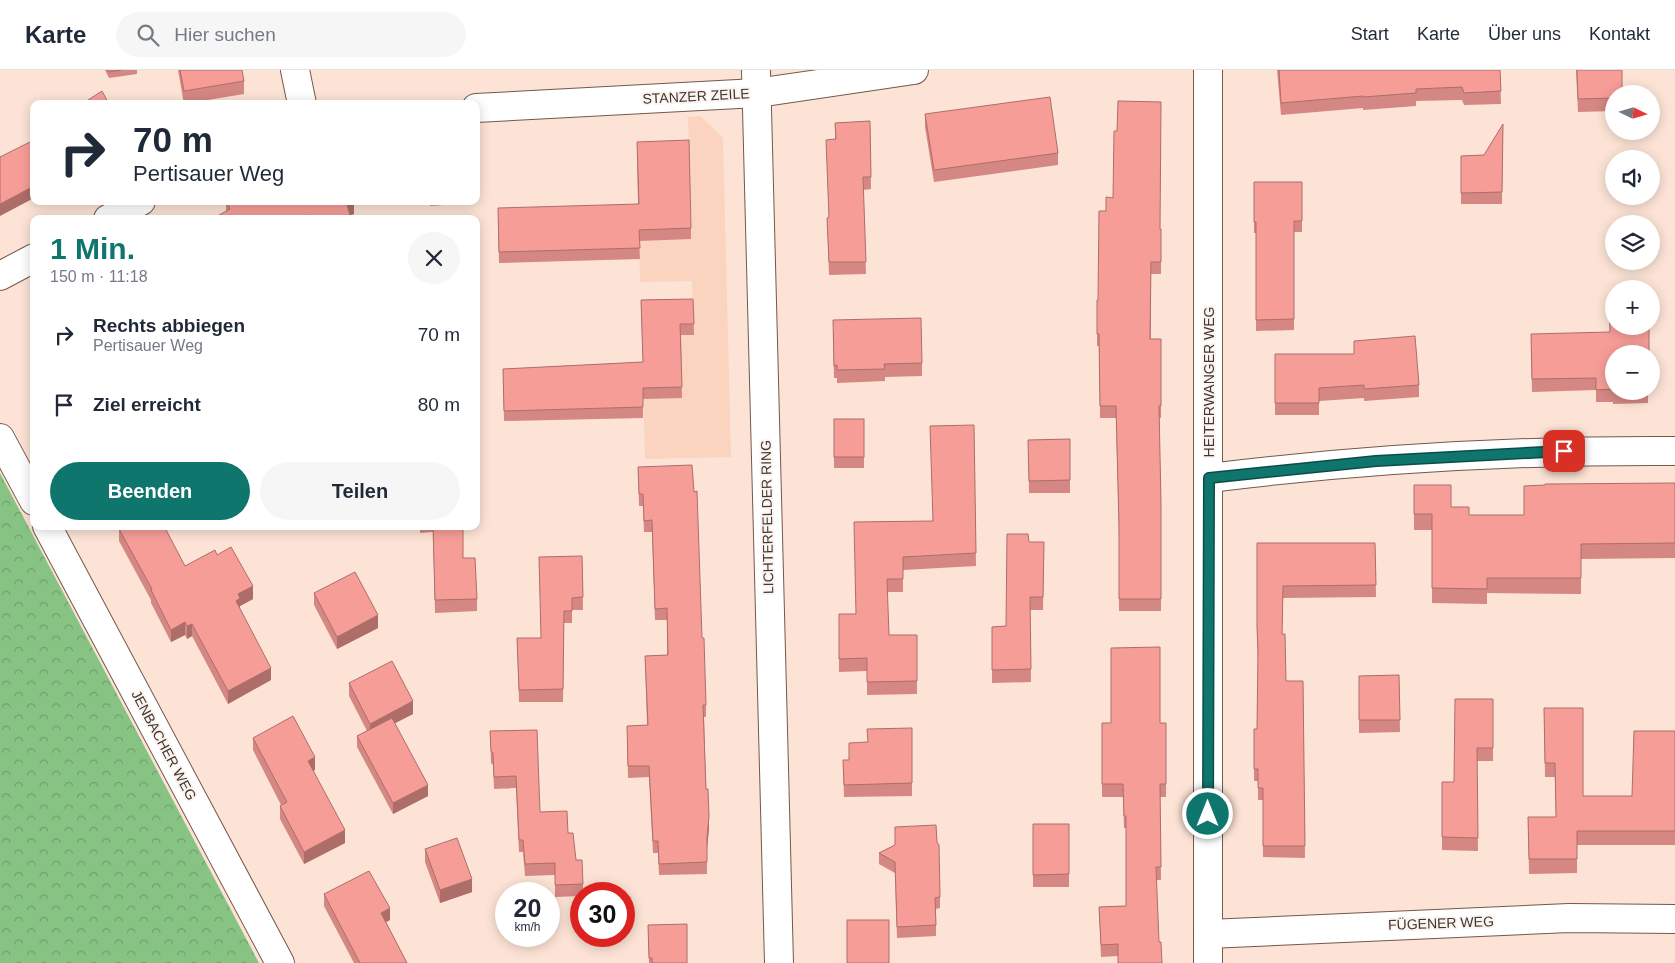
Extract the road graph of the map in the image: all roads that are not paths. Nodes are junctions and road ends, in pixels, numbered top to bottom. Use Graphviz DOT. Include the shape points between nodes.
graph roads {
  1 [pos="296,70"];
  2 [pos="914,70"];
  3 [pos="1208,70"];
  4 [pos="756,82"];
  5 [pos="301,100"];
  6 [pos="480,108"];
  7 [pos="134,205"];
  8 [pos="115,215"];
  9 [pos="30,260"];
  10 [pos="0,276"];
  11 [pos="0,438"];
  12 [pos="1675,451"];
  13 [pos="1209,478"];
  14 [pos="30,494"];
  15 [pos="49,530"];
  16 [pos="1675,919"];
  17 [pos="1208,934"];
  18 [pos="280,963"];
  19 [pos="779,963"];
  20 [pos="1208,963"];
  1 -- 5 [label="street"];
  2 -- 4 [label="street, STANZER ZEILE"];
  3 -- 13 [label="street, HEITERWANGER WEG"];
  4 -- 6 [label="street, STANZER ZEILE"];
  4 -- 19 [label="street, LICHTERFELDER RING"];
  7 -- 8 [label="street"];
  9 -- 10 [label="street"];
  11 -- 14 [label="street"];
  12 -- 13 [label="street" via="1547,451 1415,458"];
  13 -- 17 [label="street, HEITERWANGER WEG"];
  15 -- 18 [label="street, JENBACHER WEG"];
  16 -- 17 [label="street, FÜGENER WEG" via="1569,918"];
  17 -- 20 [label="street, HEITERWANGER WEG"];
}
